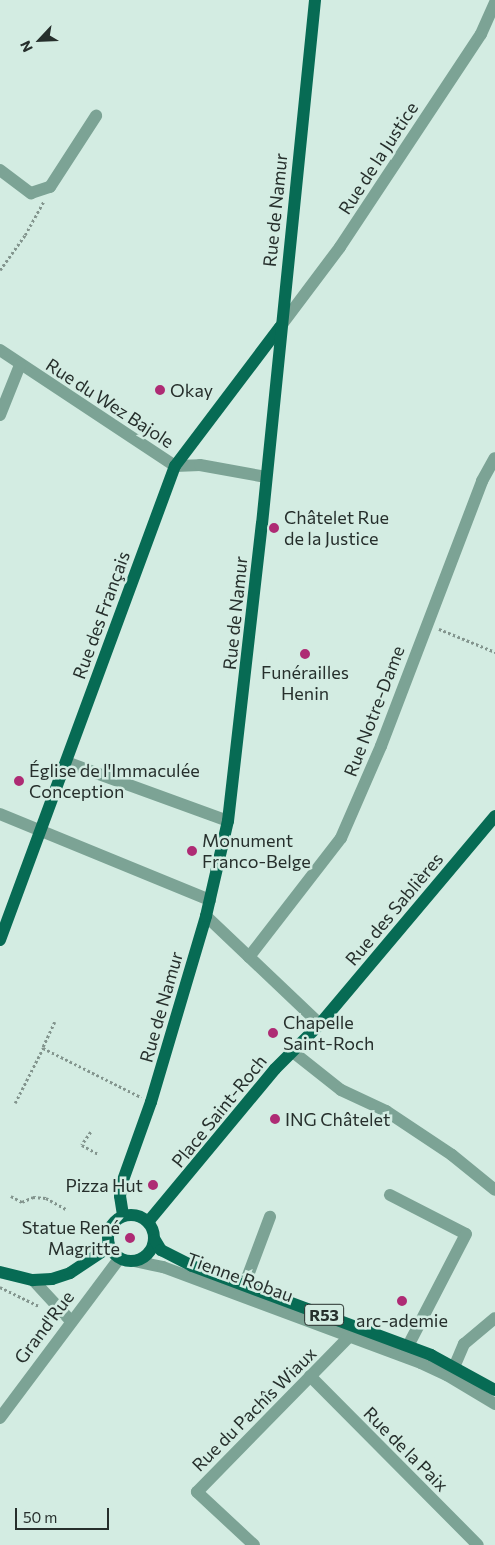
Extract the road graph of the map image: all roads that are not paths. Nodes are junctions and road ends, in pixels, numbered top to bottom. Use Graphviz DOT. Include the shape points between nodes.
graph roads {
  1 [pos="315,0"];
  2 [pos="495,2"];
  3 [pos="96,116"];
  4 [pos="0,170"];
  5 [pos="280,327"];
  6 [pos="0,350"];
  7 [pos="20,365"];
  8 [pos="0,415"];
  9 [pos="495,458"];
  10 [pos="175,466"];
  11 [pos="266,477"];
  12 [pos="66,762"];
  13 [pos="0,814"];
  14 [pos="495,816"];
  15 [pos="228,821"];
  16 [pos="40,830"];
  17 [pos="210,900"];
  18 [pos="206,916"];
  19 [pos="0,940"];
  20 [pos="249,957"];
  21 [pos="320,1024"];
  22 [pos="293,1052"];
  23 [pos="495,1190"];
  24 [pos="390,1195"];
  25 [pos="123,1215"];
  26 [pos="270,1217"];
  27 [pos="148,1222"];
  28 [pos="154,1240"];
  29 [pos="109,1247"];
  30 [pos="119,1258"];
  31 [pos="134,1261"];
  32 [pos="0,1272"];
  33 [pos="33,1280"];
  34 [pos="244,1286"];
  35 [pos="495,1318"];
  36 [pos="70,1321"];
  37 [pos="349,1337"];
  38 [pos="408,1346"];
  39 [pos="455,1365"];
  40 [pos="310,1376"];
  41 [pos="495,1390"];
  42 [pos="495,1404"];
  43 [pos="0,1418"];
  44 [pos="254,1545"];
  45 [pos="478,1545"];
  1 -- 5 [label="main road, Rue de Namur"];
  2 -- 5 [label="street, Rue de la Justice" via="481,34 340,247"];
  3 -- 4 [label="street" via="50,187 30,193"];
  5 -- 10 [label="main road, Rue des Français"];
  5 -- 11 [label="main road, Rue de Namur"];
  6 -- 7 [label="street, Rue du Wez Bajole"];
  7 -- 8 [label="street"];
  7 -- 10 [label="street, Rue du Wez Bajole"];
  9 -- 20 [label="street, Rue Notre-Dame" via="482,481 381,746 341,838"];
  10 -- 11 [label="street, Rue du Wez Bajole" via="200,465"];
  10 -- 12 [label="main road, Rue des Français"];
  11 -- 15 [label="main road, Rue de Namur"];
  12 -- 15 [label="street"];
  12 -- 16 [label="main road, Rue des Français"];
  13 -- 16 [label="street"];
  14 -- 21 [label="main road, Rue des Sablières"];
  15 -- 17 [label="main road, Rue de Namur"];
  16 -- 17 [label="street"];
  16 -- 19 [label="main road, Rue des Français"];
  17 -- 18 [label="main road, Rue de Namur"];
  18 -- 20 [label="street"];
  18 -- 25 [label="main road, Rue de Namur" via="151,1102 122,1183 120,1206"];
  20 -- 21 [label="street"];
  21 -- 22 [label="main road, Place Saint-Roch"];
  22 -- 23 [label="street" via="341,1090 386,1111 452,1155"];
  22 -- 27 [label="main road, Place Saint-Roch" via="274,1069"];
  24 -- 38 [label="street" via="466,1234"];
  25 -- 27 [label="main road" via="139,1216"];
  25 -- 29 [label="main road" via="116,1219 108,1232"];
  26 -- 34 [label="street"];
  27 -- 28 [label="main road, R53"];
  28 -- 31 [label="main road" via="148,1254"];
  28 -- 34 [label="main road, Tienne Robau / R53" via="169,1255"];
  29 -- 30 [label="main road"];
  29 -- 33 [label="main road" via="70,1273"];
  30 -- 31 [label="main road"];
  30 -- 36 [label="street, Grand'Rue"];
  31 -- 37 [label="street, Tienne Robau" via="163,1267"];
  32 -- 33 [label="main road"];
  33 -- 36 [label="street"];
  34 -- 38 [label="main road, Tienne Robau / R53"];
  35 -- 39 [label="street" via="464,1344"];
  36 -- 43 [label="street, Grand'Rue"];
  37 -- 40 [label="street, Rue du Pachîs Wiaux"];
  37 -- 42 [label="street, Tienne Robau" via="447,1375"];
  38 -- 39 [label="main road, Tienne Robau / R53"];
  39 -- 41 [label="main road, Tienne Robau / R53"];
  40 -- 44 [label="street, Rue du Pachîs Wiaux" via="196,1492"];
  40 -- 45 [label="street, Rue de la Paix"];
}
